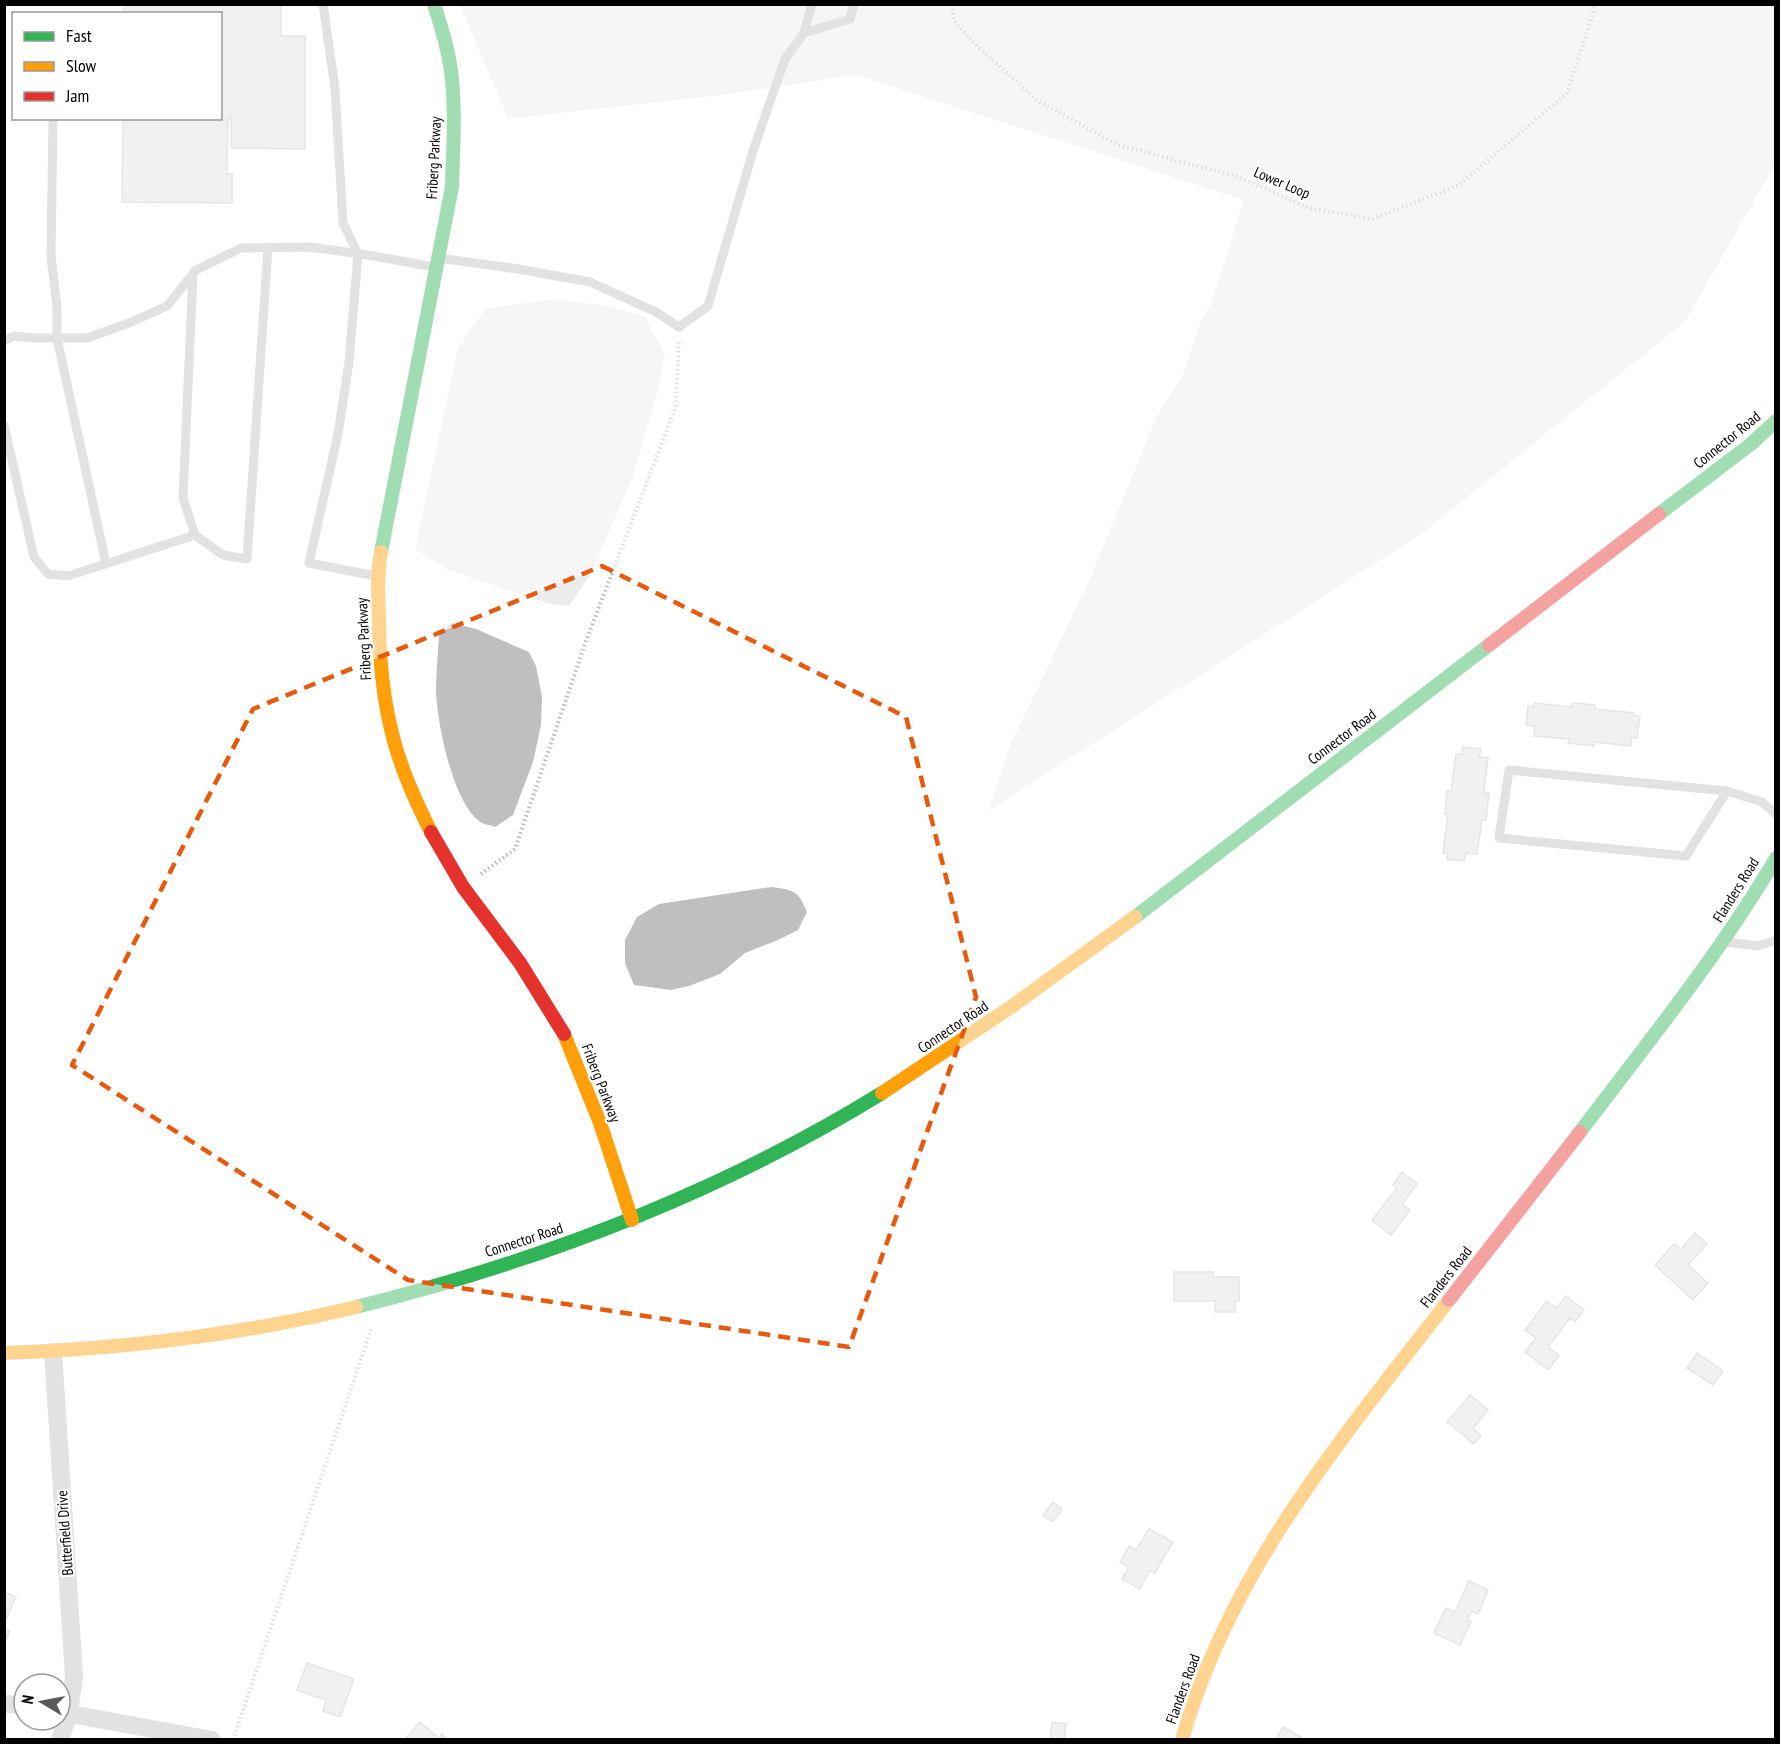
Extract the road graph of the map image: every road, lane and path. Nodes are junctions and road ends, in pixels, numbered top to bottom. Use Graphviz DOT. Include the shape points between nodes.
graph roads {
  1 [pos="323,4"];
  2 [pos="434,4"];
  3 [pos="812,4"];
  4 [pos="854,4"];
  5 [pos="952,4"];
  6 [pos="1596,4"];
  7 [pos="804,33"];
  8 [pos="53,120"];
  9 [pos="268,248"];
  10 [pos="358,254"];
  11 [pos="437,263"];
  12 [pos="193,273"];
  13 [pos="679,327"];
  14 [pos="57,338"];
  15 [pos="4,341"];
  16 [pos="1776,421"];
  17 [pos="4,426"];
  18 [pos="195,535"];
  19 [pos="106,564"];
  20 [pos="378,577"];
  21 [pos="1727,791"];
  22 [pos="1776,814"];
  23 [pos="1776,858"];
  24 [pos="464,887"];
  25 [pos="1776,940"];
  26 [pos="1723,942"];
  27 [pos="632,1220"];
  28 [pos="381,1299"];
  29 [pos="53,1352"];
  30 [pos="4,1353"];
  31 [pos="72,1684"];
  32 [pos="72,1713"];
  33 [pos="212,1740"];
  34 [pos="233,1740"];
  35 [pos="1182,1740"];
  1 -- 10 [label="lane" via="335,89 343,223"];
  2 -- 11 [label="street, Friberg Parkway" via="451,71 454,126 452,187"];
  3 -- 7 [label="lane"];
  4 -- 7 [label="lane" via="850,19"];
  5 -- 6 [label="path, Lower Loop" via="954,21 1038,101 1119,145 1238,177 1309,208 1373,219 1459,185 1567,93"];
  7 -- 13 [label="lane" via="785,59 753,151 708,306"];
  8 -- 14 [label="lane" via="51,256"];
  9 -- 10 [label="lane" via="310,247"];
  9 -- 12 [label="lane" via="241,248"];
  9 -- 18 [label="lane" via="247,559 223,555"];
  10 -- 11 [label="lane"];
  10 -- 20 [label="lane" via="338,434 309,563"];
  11 -- 13 [label="lane" via="518,269 590,282 656,312"];
  11 -- 20 [label="street, Friberg Parkway"];
  12 -- 14 [label="lane" via="166,306 87,338"];
  12 -- 18 [label="lane" via="183,498"];
  13 -- 24 [label="path" via="676,406 586,641 515,849"];
  14 -- 15 [label="lane" via="14,336"];
  14 -- 19 [label="lane"];
  16 -- 27 [label="street, Connector Road" via="1732,459 1035,991 920,1070 819,1131"];
  17 -- 19 [label="lane" via="34,557 48,574 58,575 69,576"];
  18 -- 19 [label="lane"];
  20 -- 24 [label="street, Friberg Parkway" via="383,687 402,767 435,841"];
  21 -- 21 [label="lane" via="1509,770 1499,838 1686,856"];
  21 -- 22 [label="lane" via="1762,802"];
  23 -- 26 [label="street, Flanders Road"];
  24 -- 27 [label="street, Friberg Parkway" via="520,963 567,1039"];
  25 -- 26 [label="lane" via="1758,946"];
  26 -- 35 [label="street, Flanders Road" via="1304,1491 1257,1566 1226,1626"];
  27 -- 28 [label="street, Connector Road" via="441,1284"];
  28 -- 29 [label="street, Connector Road" via="316,1316 185,1340"];
  28 -- 34 [label="path"];
  29 -- 30 [label="street, Connector Road"];
  29 -- 31 [label="street, Butterfield Drive"];
  32 -- 33 [label="street"];
}
